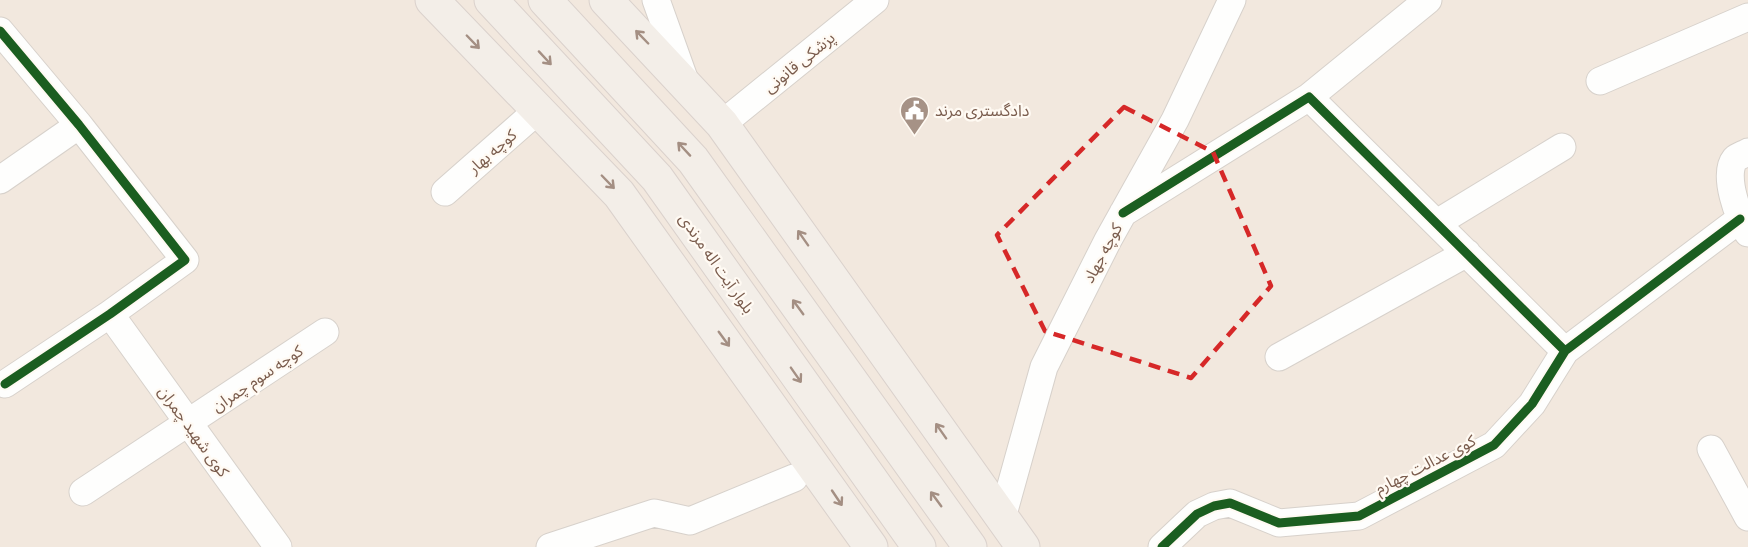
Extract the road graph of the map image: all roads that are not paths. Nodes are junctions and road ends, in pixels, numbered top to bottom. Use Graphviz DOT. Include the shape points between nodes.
graph roads {
  1 [pos="432,0"];
  2 [pos="491,0"];
  3 [pos="545,0"];
  4 [pos="606,0"];
  5 [pos="656,0"];
  6 [pos="875,0"];
  7 [pos="1233,0"];
  8 [pos="1428,0"];
  9 [pos="1748,16"];
  10 [pos="0,31"];
  11 [pos="1600,81"];
  12 [pos="685,82"];
  13 [pos="1309,97"];
  14 [pos="538,110"];
  15 [pos="723,124"];
  16 [pos="80,125"];
  17 [pos="1562,147"];
  18 [pos="1748,152"];
  19 [pos="0,180"];
  20 [pos="445,192"];
  21 [pos="1123,213"];
  22 [pos="1437,224"];
  23 [pos="1744,226"];
  24 [pos="1467,254"];
  25 [pos="110,314"];
  26 [pos="324,332"];
  27 [pos="1565,351"];
  28 [pos="1279,357"];
  29 [pos="5,384"];
  30 [pos="189,424"];
  31 [pos="1711,449"];
  32 [pos="794,478"];
  33 [pos="83,492"];
  34 [pos="1748,517"];
  35 [pos="1002,518"];
  36 [pos="278,547"];
  37 [pos="550,547"];
  38 [pos="871,547"];
  39 [pos="919,547"];
  40 [pos="970,547"];
  41 [pos="1023,547"];
  42 [pos="1162,547"];
  1 -- 14 [label="main road, one-way"];
  2 -- 39 [label="main road, بلوار آیت اله مرندی, one-way" via="657,178"];
  40 -- 3 [label="main road, one-way" via="693,160"];
  12 -- 4 [label="main road, one-way"];
  5 -- 12 [label="street"];
  6 -- 15 [label="street, پزشکی قانونی"];
  7 -- 21 [label="street, کوچه جهاد" via="1175,120"];
  8 -- 13 [label="street"];
  9 -- 11 [label="street"];
  10 -- 16 [label="street"];
  12 -- 15 [label="main road"];
  13 -- 21 [label="street"];
  13 -- 22 [label="street"];
  14 -- 20 [label="street, کوچه بهار"];
  14 -- 38 [label="main road, one-way" via="620,194"];
  35 -- 15 [label="main road, one-way"];
  16 -- 19 [label="street"];
  16 -- 25 [label="street" via="185,260"];
  17 -- 22 [label="street"];
  18 -- 23 [label="street" via="1735,159 1729,175"];
  21 -- 35 [label="street, کوچه جهاد" via="1044,367"];
  22 -- 24 [label="street"];
  23 -- 27 [label="street, کوی عدالت چهارم"];
  24 -- 27 [label="street"];
  24 -- 28 [label="street"];
  25 -- 29 [label="street"];
  25 -- 30 [label="street, کوی شهید چمران"];
  26 -- 30 [label="street, کوچه سوم چمران"];
  27 -- 42 [label="street, کوی عدالت چهارم" via="1532,404 1494,445 1359,516 1279,523 1230,503 1197,514"];
  30 -- 33 [label="street, کوچه سوم چمران"];
  30 -- 36 [label="street, کوی شهید چمران"];
  31 -- 34 [label="street"];
  32 -- 37 [label="street" via="690,521 654,513"];
  35 -- 41 [label="main road"];
}
